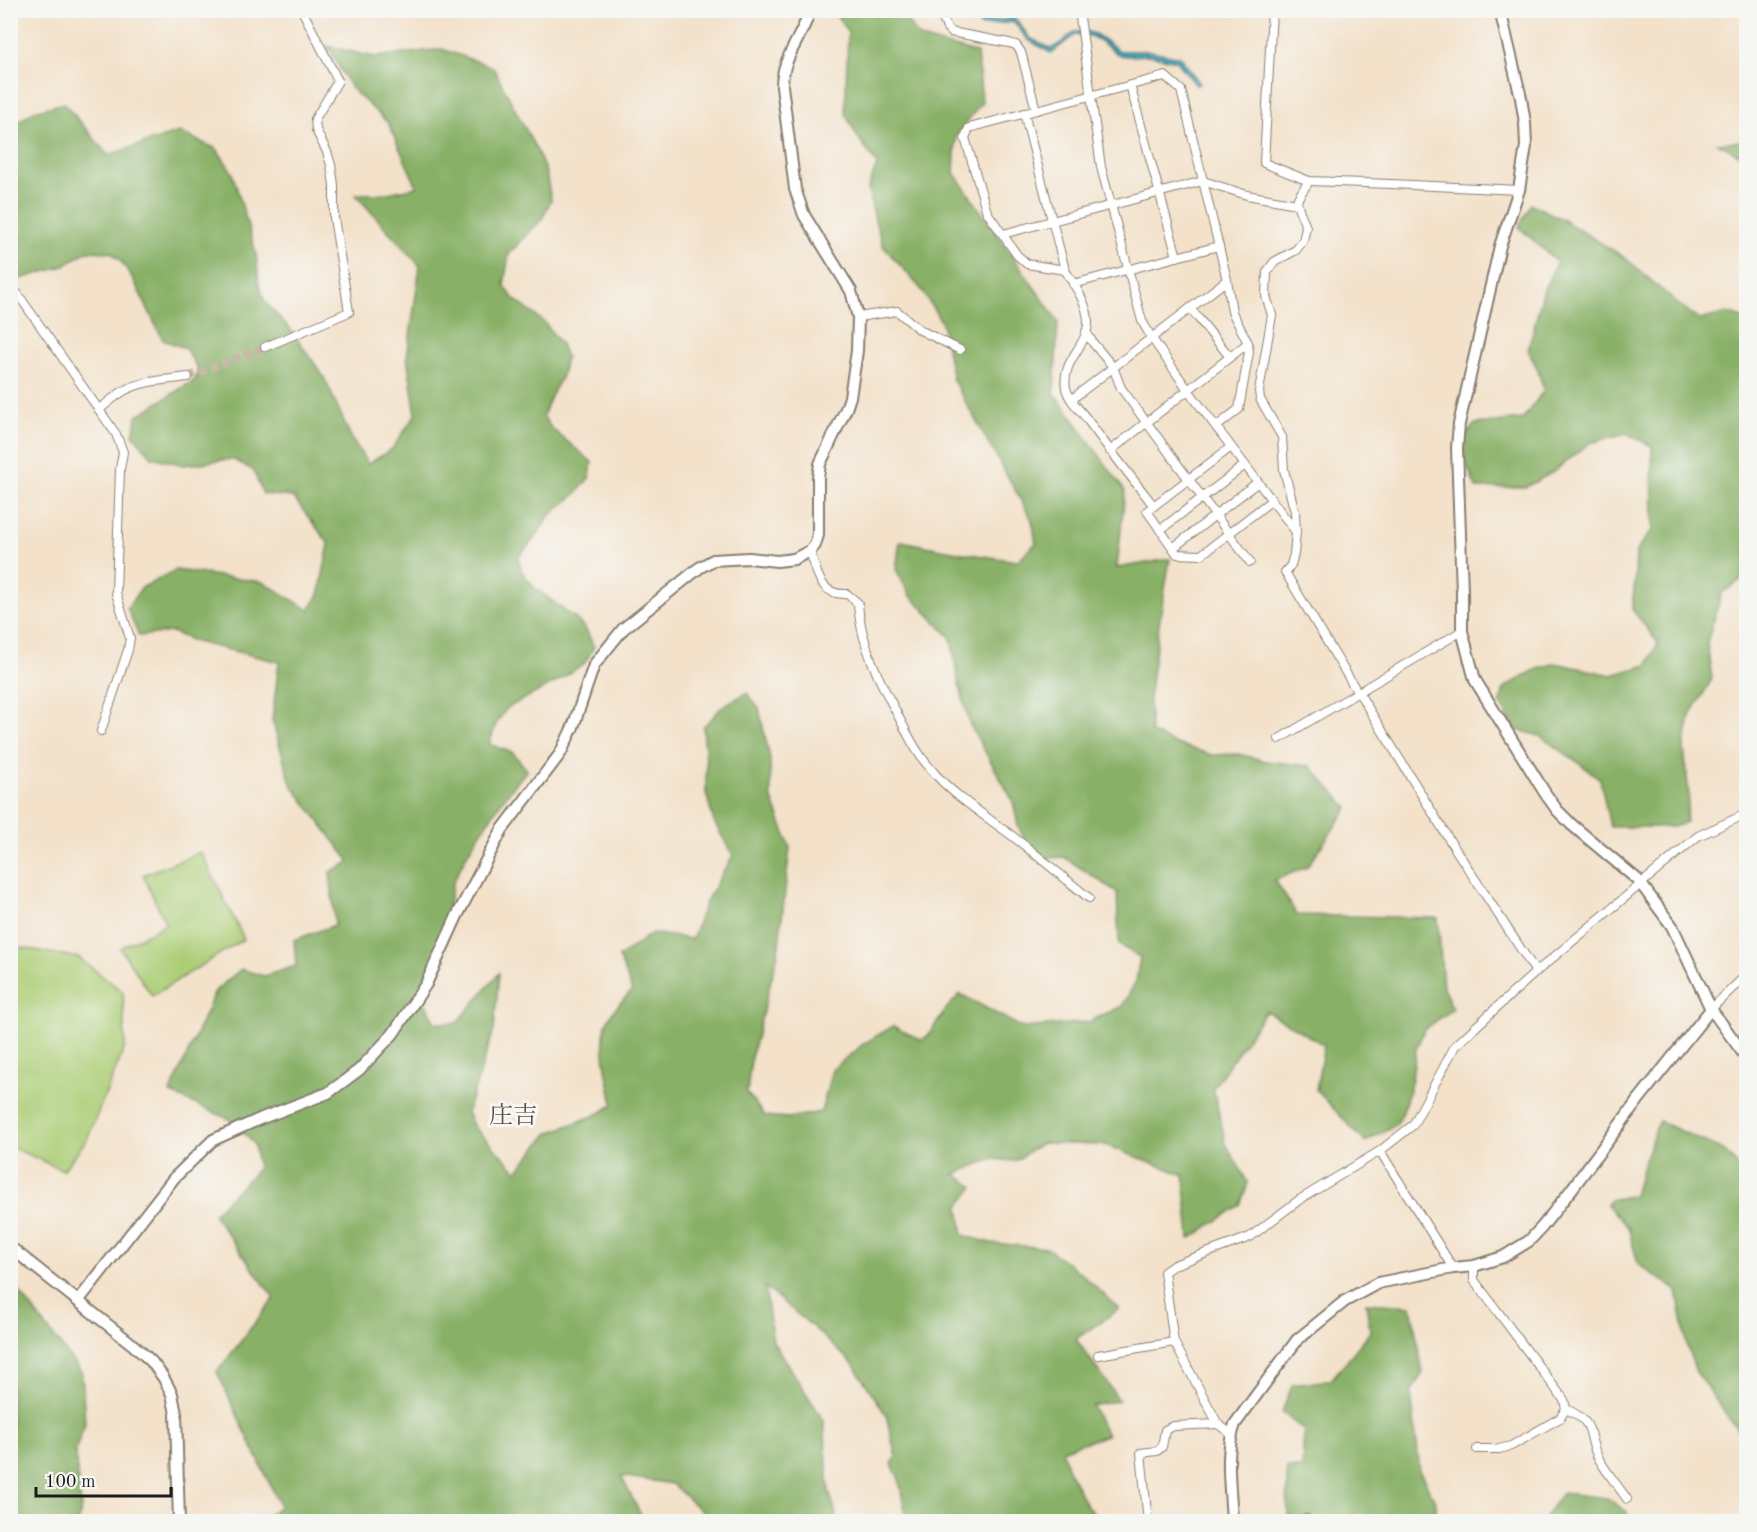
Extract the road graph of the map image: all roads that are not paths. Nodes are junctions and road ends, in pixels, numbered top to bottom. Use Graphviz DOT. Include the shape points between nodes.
graph roads {
  1 [pos="302,10"];
  2 [pos="810,10"];
  3 [pos="939,10"];
  4 [pos="1079,10"];
  5 [pos="1272,10"];
  6 [pos="1500,10"];
  7 [pos="1130,85"];
  8 [pos="1090,95"];
  9 [pos="1036,110"];
  10 [pos="1024,113"];
  11 [pos="1203,181"];
  12 [pos="1309,182"];
  13 [pos="1519,190"];
  14 [pos="1160,191"];
  15 [pos="1297,204"];
  16 [pos="1110,206"];
  17 [pos="1053,220"];
  18 [pos="1003,234"];
  19 [pos="1219,246"];
  20 [pos="1177,257"];
  21 [pos="1065,270"];
  22 [pos="1127,270"];
  23 [pos="1227,280"];
  24 [pos="10,283"];
  25 [pos="1073,284"];
  26 [pos="1190,308"];
  27 [pos="858,317"];
  28 [pos="1086,332"];
  29 [pos="1150,337"];
  30 [pos="1248,344"];
  31 [pos="265,347"];
  32 [pos="960,350"];
  33 [pos="1230,357"];
  34 [pos="1113,367"];
  35 [pos="188,377"];
  36 [pos="1188,390"];
  37 [pos="1072,399"];
  38 [pos="99,410"];
  39 [pos="1146,423"];
  40 [pos="1216,427"];
  41 [pos="1231,447"];
  42 [pos="1110,451"];
  43 [pos="1245,465"];
  44 [pos="1188,479"];
  45 [pos="1258,482"];
  46 [pos="1203,499"];
  47 [pos="1272,500"];
  48 [pos="1154,506"];
  49 [pos="1216,515"];
  50 [pos="1160,530"];
  51 [pos="1296,532"];
  52 [pos="1229,533"];
  53 [pos="1173,548"];
  54 [pos="810,551"];
  55 [pos="1250,562"];
  56 [pos="1461,631"];
  57 [pos="1358,693"];
  58 [pos="101,731"];
  59 [pos="1279,739"];
  60 [pos="1746,814"];
  61 [pos="1641,885"];
  62 [pos="1089,898"];
  63 [pos="1536,972"];
  64 [pos="1746,975"];
  65 [pos="1711,1008"];
  66 [pos="1746,1057"];
  67 [pos="1380,1151"];
  68 [pos="10,1247"];
  69 [pos="1474,1266"];
  70 [pos="1453,1268"];
  71 [pos="79,1300"];
  72 [pos="1174,1342"];
  73 [pos="1098,1355"];
  74 [pos="1566,1409"];
  75 [pos="1218,1424"];
  76 [pos="1231,1434"];
  77 [pos="1477,1449"];
  78 [pos="1627,1499"];
  79 [pos="1308,1519"];
  80 [pos="179,1521"];
  81 [pos="1148,1521"];
  82 [pos="1232,1521"];
  83 [pos="1293,1521"];
  1 -- 31 [label="street" via="338,81 315,118 331,165 334,218 349,312"];
  2 -- 27 [label="street" via="806,27 782,73 795,189 804,215 851,291"];
  3 -- 9 [label="street" via="951,32 1018,47"];
  4 -- 8 [label="street"];
  5 -- 12 [label="street" via="1264,163"];
  6 -- 13 [label="street" via="1525,123 1526,146"];
  7 -- 8 [label="street"];
  7 -- 11 [label="street" via="1165,76 1181,90"];
  7 -- 14 [label="street"];
  8 -- 9 [label="street"];
  8 -- 16 [label="street"];
  9 -- 10 [label="street"];
  10 -- 17 [label="street"];
  10 -- 18 [label="street" via="969,128 965,138 987,212"];
  11 -- 14 [label="street"];
  11 -- 15 [label="street" via="1247,195"];
  11 -- 19 [label="street"];
  12 -- 13 [label="street"];
  12 -- 15 [label="street"];
  13 -- 56 [label="street" via="1500,246 1459,424"];
  14 -- 16 [label="street"];
  14 -- 20 [label="street"];
  15 -- 51 [label="street" via="1306,227 1303,241 1296,250 1274,262 1267,272 1266,296 1272,315 1259,391 1282,437"];
  16 -- 17 [label="street"];
  16 -- 22 [label="street"];
  17 -- 18 [label="street"];
  17 -- 21 [label="street"];
  18 -- 21 [label="street" via="1027,264"];
  19 -- 20 [label="street"];
  19 -- 23 [label="street"];
  20 -- 22 [label="street"];
  21 -- 25 [label="street"];
  22 -- 25 [label="street"];
  22 -- 29 [label="street"];
  23 -- 26 [label="street"];
  23 -- 30 [label="street" via="1232,312"];
  24 -- 38 [label="street"];
  25 -- 28 [label="street" via="1086,313"];
  26 -- 29 [label="street"];
  26 -- 33 [label="street"];
  27 -- 32 [label="street" via="897,311 920,330"];
  27 -- 54 [label="street" via="850,397 820,464 818,535"];
  28 -- 34 [label="street"];
  28 -- 37 [label="street" via="1067,372 1066,389"];
  29 -- 34 [label="street"];
  29 -- 36 [label="street"];
  30 -- 33 [label="street"];
  30 -- 40 [label="street" via="1239,409"];
  33 -- 36 [label="street"];
  34 -- 37 [label="street"];
  34 -- 39 [label="street" via="1121,388"];
  35 -- 38 [label="street" via="130,387"];
  36 -- 39 [label="street"];
  36 -- 40 [label="street"];
  37 -- 42 [label="street"];
  38 -- 58 [label="street" via="123,452 116,593 130,638"];
  39 -- 42 [label="street"];
  39 -- 44 [label="street"];
  40 -- 41 [label="street"];
  41 -- 43 [label="street"];
  41 -- 44 [label="street"];
  42 -- 48 [label="street"];
  43 -- 45 [label="street"];
  43 -- 46 [label="street"];
  44 -- 46 [label="street"];
  44 -- 48 [label="street"];
  45 -- 47 [label="street"];
  45 -- 49 [label="street"];
  46 -- 49 [label="street"];
  46 -- 50 [label="street"];
  47 -- 51 [label="street"];
  47 -- 52 [label="street"];
  48 -- 50 [label="street" via="1147,511"];
  49 -- 52 [label="street"];
  49 -- 53 [label="street"];
  50 -- 53 [label="street"];
  51 -- 57 [label="street" via="1291,565 1286,572"];
  52 -- 53 [label="street" via="1201,555 1177,554"];
  52 -- 55 [label="street"];
  54 -- 62 [label="street" via="824,587 834,595 847,594 858,603 869,657 929,768 968,805"];
  54 -- 71 [label="street" via="794,559 777,561 713,560 623,629 594,665 560,754 502,830 426,984 393,1034 359,1070 328,1093 213,1140 174,1178"];
  56 -- 57 [label="street"];
  56 -- 61 [label="street" via="1476,680 1557,810"];
  57 -- 59 [label="street"];
  57 -- 63 [label="street"];
  60 -- 61 [label="street" via="1698,836"];
  61 -- 63 [label="street"];
  61 -- 65 [label="street" via="1672,926"];
  63 -- 67 [label="street" via="1455,1046 1413,1125"];
  64 -- 65 [label="street"];
  65 -- 66 [label="street"];
  65 -- 69 [label="street" via="1542,1227 1517,1250"];
  67 -- 70 [label="street"];
  67 -- 72 [label="street" via="1299,1200 1250,1237 1164,1272"];
  68 -- 71 [label="street"];
  69 -- 70 [label="street"];
  69 -- 74 [label="street" via="1474,1280 1564,1400"];
  70 -- 76 [label="street" via="1377,1283 1345,1301 1297,1340 1234,1424"];
  71 -- 80 [label="street" via="150,1361 172,1394"];
  72 -- 73 [label="street"];
  72 -- 75 [label="street"];
  74 -- 77 [label="street" via="1560,1419 1511,1446"];
  74 -- 78 [label="street" via="1588,1425 1598,1457"];
  75 -- 76 [label="street"];
  75 -- 81 [label="street" via="1173,1426 1165,1430 1162,1447 1141,1453"];
  76 -- 82 [label="street"];
  79 -- 83 [label="street"];
}
